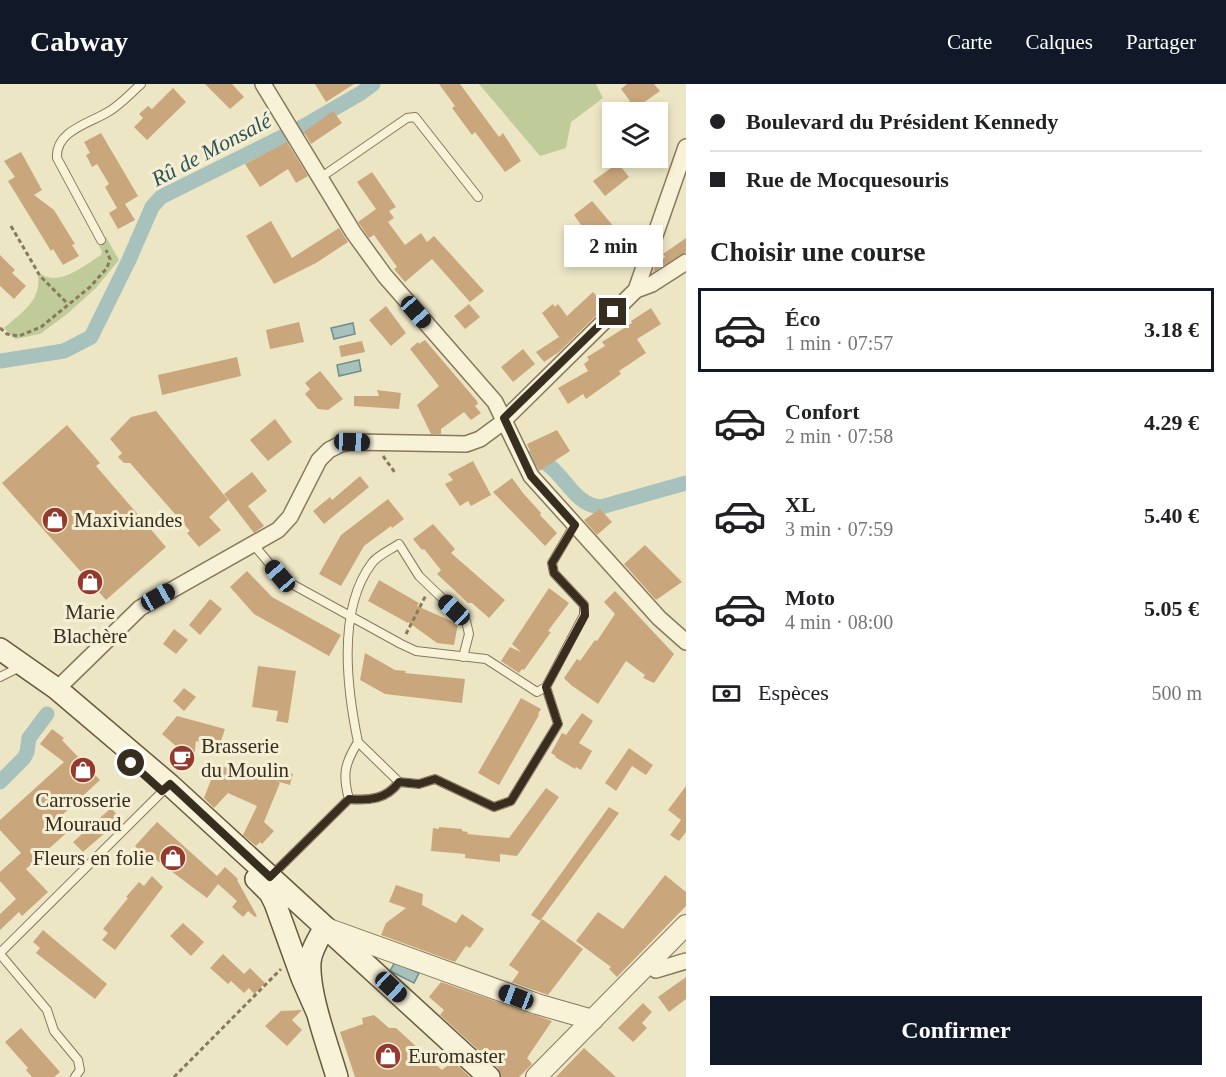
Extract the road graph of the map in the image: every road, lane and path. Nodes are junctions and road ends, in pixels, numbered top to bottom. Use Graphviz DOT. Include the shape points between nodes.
graph roads {
  1 [pos="141,84"];
  2 [pos="262,84"];
  3 [pos="686,147"];
  4 [pos="320,178"];
  5 [pos="478,197"];
  6 [pos="11,226"];
  7 [pos="101,240"];
  8 [pos="686,262"];
  9 [pos="636,290"];
  10 [pos="68,305"];
  11 [pos="0,328"];
  12 [pos="504,418"];
  13 [pos="575,525"];
  14 [pos="253,544"];
  15 [pos="429,588"];
  16 [pos="351,616"];
  17 [pos="686,642"];
  18 [pos="401,644"];
  19 [pos="1,650"];
  20 [pos="463,657"];
  21 [pos="14,670"];
  22 [pos="546,687"];
  23 [pos="57,688"];
  24 [pos="358,742"];
  25 [pos="399,782"];
  26 [pos="166,788"];
  27 [pos="349,799"];
  28 [pos="270,877"];
  29 [pos="686,925"];
  30 [pos="325,927"];
  31 [pos="0,953"];
  32 [pos="686,961"];
  33 [pos="287,964"];
  34 [pos="648,964"];
  35 [pos="317,1012"];
  36 [pos="593,1020"];
  37 [pos="75,1077"];
  38 [pos="174,1077"];
  39 [pos="337,1077"];
  40 [pos="489,1077"];
  41 [pos="536,1077"];
  1 -- 7 [label="lane" via="109,111 69,134 58,149 57,158"];
  2 -- 4 [label="street"];
  3 -- 9 [label="street"];
  4 -- 5 [label="lane" via="407,118 415,117"];
  4 -- 12 [label="street" via="352,232 385,276 495,402"];
  6 -- 10 [label="path" via="40,276"];
  7 -- 10 [label="path" via="110,259 108,268"];
  8 -- 9 [label="street"];
  9 -- 12 [label="street"];
  10 -- 11 [label="path" via="41,327 19,336"];
  12 -- 13 [label="street" via="531,476"];
  12 -- 14 [label="street" via="491,432 466,444 352,442 328,450 285,524"];
  13 -- 17 [label="street" via="659,618"];
  13 -- 22 [label="lane" via="552,563 554,573 584,605 585,615"];
  14 -- 16 [label="lane" via="280,576"];
  14 -- 23 [label="street" via="140,608"];
  15 -- 16 [label="lane" via="399,544 374,561 361,582"];
  15 -- 18 [label="path"];
  15 -- 20 [label="lane" via="466,621 469,634"];
  16 -- 18 [label="lane"];
  16 -- 24 [label="lane" via="348,682"];
  18 -- 20 [label="lane" via="416,651"];
  19 -- 21 [label="main road"];
  20 -- 22 [label="lane" via="486,660 537,692"];
  21 -- 23 [label="main road"];
  21 -- 26 [label="main road"];
  22 -- 25 [label="lane" via="558,724 511,801 494,807 435,779 419,784"];
  23 -- 26 [label="main road"];
  24 -- 25 [label="lane"];
  24 -- 27 [label="lane" via="346,762 344,784"];
  25 -- 27 [label="lane" via="393,791 378,798"];
  26 -- 28 [label="main road"];
  26 -- 31 [label="lane"];
  26 -- 35 [label="main road" via="270,893"];
  27 -- 28 [label="lane"];
  28 -- 30 [label="main road"];
  29 -- 34 [label="street"];
  30 -- 35 [label="main road" via="310,961"];
  30 -- 36 [label="street" via="537,1004"];
  30 -- 40 [label="main road"];
  31 -- 37 [label="lane" via="47,1010 54,1031 78,1060 80,1070"];
  32 -- 34 [label="street" via="657,970"];
  33 -- 38 [label="path"];
  34 -- 36 [label="street"];
  35 -- 39 [label="main road"];
  36 -- 41 [label="street"];
}
